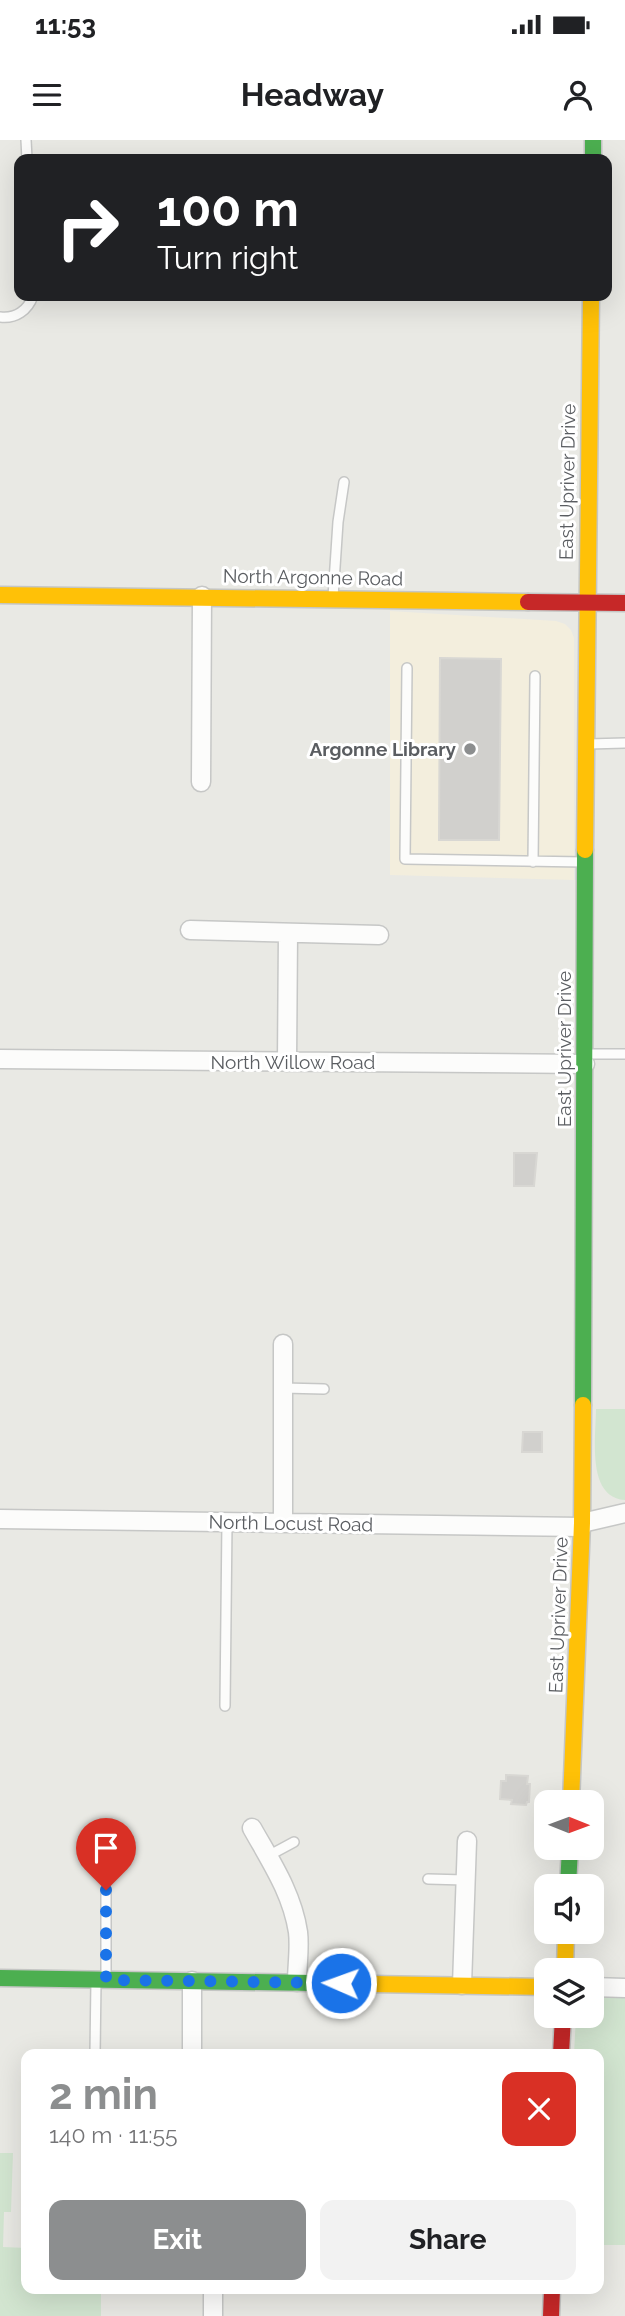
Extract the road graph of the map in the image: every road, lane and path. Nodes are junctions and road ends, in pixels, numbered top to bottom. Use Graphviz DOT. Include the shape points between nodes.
graph roads {
  1 [pos="30,301"];
  2 [pos="591,301"];
  3 [pos="0,317"];
  4 [pos="344,482"];
  5 [pos="0,595"];
  6 [pos="202,596"];
  7 [pos="333,598"];
  8 [pos="586,603"];
  9 [pos="625,603"];
  10 [pos="407,668"];
  11 [pos="535,676"];
  12 [pos="625,743"];
  13 [pos="586,744"];
  14 [pos="201,782"];
  15 [pos="533,862"];
  16 [pos="586,862"];
  17 [pos="190,930"];
  18 [pos="288,933"];
  19 [pos="379,935"];
  20 [pos="625,1054"];
  21 [pos="0,1059"];
  22 [pos="585,1059"];
  23 [pos="287,1062"];
  24 [pos="283,1344"];
  25 [pos="283,1388"];
  26 [pos="324,1388"];
  27 [pos="625,1513"];
  28 [pos="0,1519"];
  29 [pos="227,1522"];
  30 [pos="283,1523"];
  31 [pos="582,1525"];
  32 [pos="225,1706"];
  33 [pos="571,1790"];
  34 [pos="252,1828"];
  35 [pos="467,1841"];
  36 [pos="294,1842"];
  37 [pos="268,1856"];
  38 [pos="428,1880"];
  39 [pos="465,1880"];
  40 [pos="106,1890"];
  41 [pos="0,1978"];
  42 [pos="101,1980"];
  43 [pos="192,1981"];
  44 [pos="297,1982"];
  45 [pos="462,1985"];
  46 [pos="534,1987"];
  47 [pos="604,1987"];
  48 [pos="625,1988"];
  49 [pos="562,2028"];
  50 [pos="95,2049"];
  51 [pos="192,2049"];
  52 [pos="561,2049"];
  53 [pos="213,2294"];
  54 [pos="552,2294"];
  55 [pos="213,2316"];
  56 [pos="551,2316"];
  1 -- 3 [label="lane" via="26,310"];
  2 -- 8 [label="street, East Upriver Drive"];
  4 -- 7 [label="lane"];
  5 -- 6 [label="street, North Argonne Road"];
  6 -- 7 [label="street, North Argonne Road"];
  6 -- 14 [label="street"];
  7 -- 8 [label="street, North Argonne Road"];
  8 -- 9 [label="street, North Argonne Road"];
  8 -- 13 [label="street, East Upriver Drive"];
  10 -- 15 [label="lane" via="405,859"];
  11 -- 15 [label="lane"];
  12 -- 13 [label="lane"];
  13 -- 16 [label="street, East Upriver Drive"];
  15 -- 16 [label="lane"];
  16 -- 22 [label="street, East Upriver Drive"];
  17 -- 18 [label="street"];
  18 -- 19 [label="street"];
  18 -- 23 [label="street"];
  20 -- 22 [label="lane"];
  21 -- 23 [label="street, North Willow Road"];
  22 -- 23 [label="street, North Willow Road"];
  22 -- 31 [label="street, East Upriver Drive"];
  24 -- 25 [label="street"];
  25 -- 26 [label="lane"];
  25 -- 30 [label="street"];
  27 -- 31 [label="street, North Locust Road"];
  28 -- 29 [label="street, North Locust Road"];
  29 -- 30 [label="street, North Locust Road"];
  29 -- 32 [label="lane"];
  30 -- 31 [label="street, North Locust Road"];
  31 -- 33 [label="street, East Upriver Drive"];
  34 -- 37 [label="street"];
  35 -- 39 [label="street"];
  36 -- 37 [label="lane"];
  37 -- 44 [label="street" via="292,1902 298,1935"];
  38 -- 39 [label="lane"];
  39 -- 45 [label="street"];
  40 -- 42 [label="lane"];
  41 -- 42 [label="street"];
  42 -- 43 [label="street"];
  42 -- 50 [label="lane"];
  43 -- 44 [label="street"];
  43 -- 51 [label="street"];
  44 -- 45 [label="street"];
  45 -- 46 [label="street"];
  47 -- 48 [label="street"];
  49 -- 52 [label="street"];
  53 -- 55 [label="street"];
  54 -- 56 [label="street"];
}
